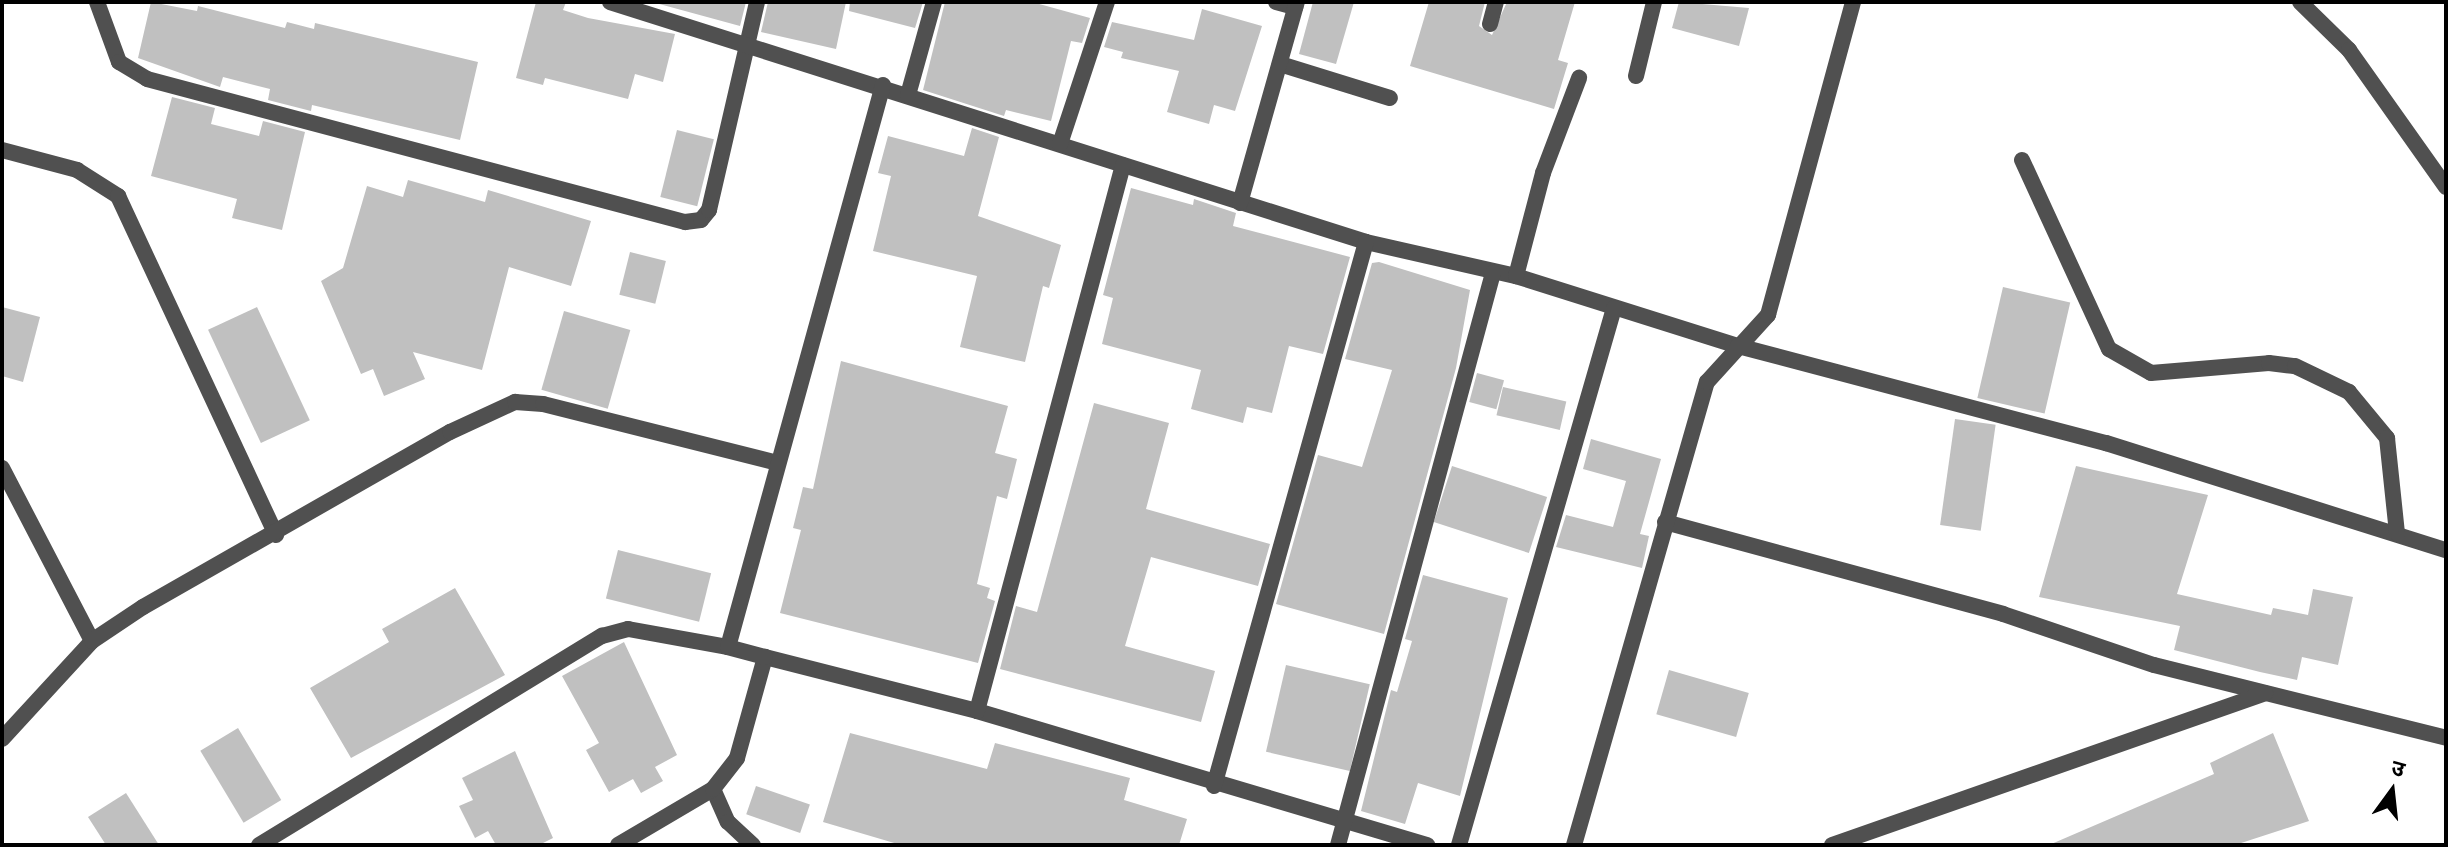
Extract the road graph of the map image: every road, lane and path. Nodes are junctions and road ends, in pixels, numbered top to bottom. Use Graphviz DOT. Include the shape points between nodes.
graph roads {
  1 [pos="97,2"];
  2 [pos="610,2"];
  3 [pos="757,2"];
  4 [pos="934,2"];
  5 [pos="1107,2"];
  6 [pos="1276,2"];
  7 [pos="1496,2"];
  8 [pos="1654,2"];
  9 [pos="1853,2"];
  10 [pos="2300,2"];
  11 [pos="1296,4"];
  12 [pos="1490,24"];
  13 [pos="747,41"];
  14 [pos="1280,64"];
  15 [pos="1636,76"];
  16 [pos="1579,78"];
  17 [pos="883,85"];
  18 [pos="908,95"];
  19 [pos="1390,98"];
  20 [pos="1060,144"];
  21 [pos="2,150"];
  22 [pos="2022,160"];
  23 [pos="1123,165"];
  24 [pos="2446,187"];
  25 [pos="1240,203"];
  26 [pos="1366,242"];
  27 [pos="1493,273"];
  28 [pos="1516,276"];
  29 [pos="1614,308"];
  30 [pos="1738,346"];
  31 [pos="778,463"];
  32 [pos="2,468"];
  33 [pos="1665,522"];
  34 [pos="2397,533"];
  35 [pos="276,535"];
  36 [pos="2446,550"];
  37 [pos="92,641"];
  38 [pos="728,647"];
  39 [pos="765,657"];
  40 [pos="2267,692"];
  41 [pos="977,711"];
  42 [pos="2446,738"];
  43 [pos="2,739"];
  44 [pos="1214,786"];
  45 [pos="713,789"];
  46 [pos="1344,820"];
  47 [pos="259,845"];
  48 [pos="618,845"];
  49 [pos="753,845"];
  50 [pos="1338,845"];
  51 [pos="1427,845"];
  52 [pos="1459,845"];
  53 [pos="1574,845"];
  54 [pos="1832,845"];
  1 -- 13 [label="street" via="119,62 147,79 685,222 701,220 709,210"];
  2 -- 13 [label="street"];
  3 -- 13 [label="street"];
  4 -- 18 [label="street"];
  5 -- 20 [label="street"];
  6 -- 11 [label="street"];
  7 -- 12 [label="street"];
  8 -- 15 [label="street"];
  9 -- 30 [label="street" via="1768,315"];
  10 -- 24 [label="street" via="2349,50"];
  11 -- 14 [label="street"];
  13 -- 17 [label="street"];
  14 -- 19 [label="street"];
  14 -- 25 [label="street"];
  16 -- 28 [label="street" via="1543,173"];
  17 -- 18 [label="street"];
  17 -- 31 [label="street"];
  18 -- 20 [label="street"];
  20 -- 23 [label="street"];
  21 -- 35 [label="street" via="77,170 118,196"];
  22 -- 34 [label="street" via="2109,349 2151,373 2269,363 2295,366 2349,392 2387,438"];
  23 -- 25 [label="street"];
  23 -- 41 [label="street"];
  25 -- 26 [label="street"];
  26 -- 27 [label="street"];
  26 -- 44 [label="street"];
  27 -- 28 [label="street"];
  27 -- 46 [label="street"];
  28 -- 29 [label="street"];
  29 -- 30 [label="street"];
  29 -- 52 [label="street"];
  30 -- 33 [label="street" via="1707,382"];
  30 -- 34 [label="street" via="2106,443"];
  31 -- 35 [label="street" via="543,404 515,402 450,432"];
  31 -- 38 [label="street"];
  32 -- 37 [label="street"];
  33 -- 40 [label="street"];
  33 -- 53 [label="street"];
  34 -- 36 [label="street"];
  35 -- 37 [label="street"];
  37 -- 43 [label="street"];
  38 -- 39 [label="street"];
  38 -- 47 [label="street" via="628,629 602,636"];
  39 -- 41 [label="street"];
  39 -- 45 [label="street" via="737,758"];
  40 -- 42 [label="street"];
  40 -- 54 [label="street"];
  41 -- 44 [label="street"];
  44 -- 46 [label="street"];
  45 -- 48 [label="street"];
  45 -- 49 [label="street" via="728,822"];
  46 -- 50 [label="street"];
  46 -- 51 [label="street"];
}
